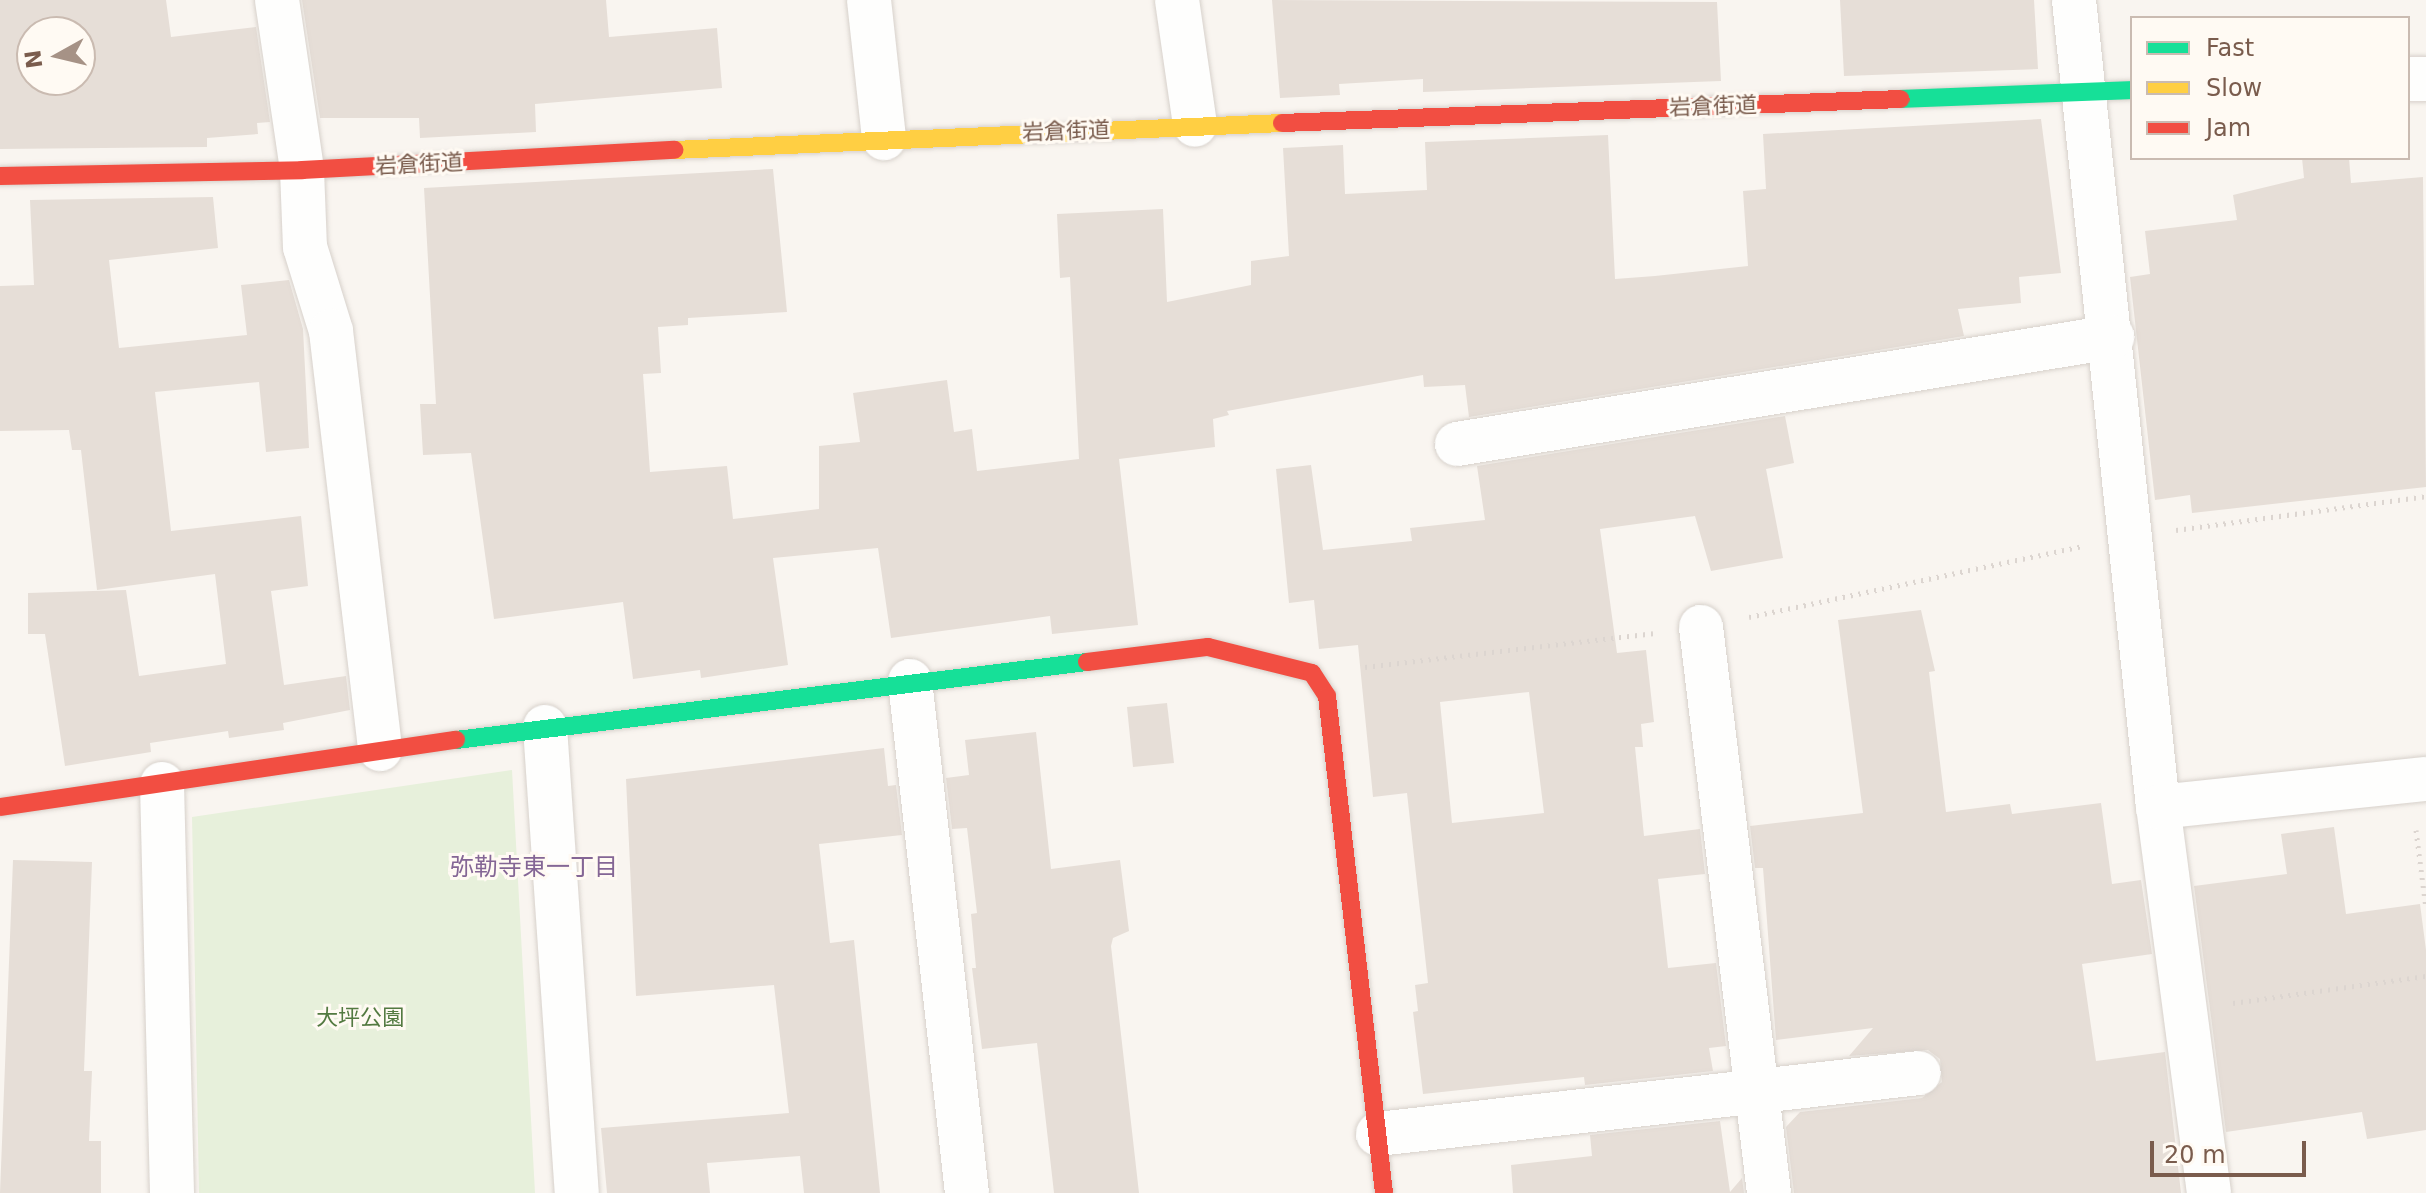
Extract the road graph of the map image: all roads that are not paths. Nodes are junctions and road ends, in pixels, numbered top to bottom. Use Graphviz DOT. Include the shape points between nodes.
graph roads {
  1 [pos="277,0"];
  2 [pos="869,0"];
  3 [pos="1177,0"];
  4 [pos="2074,0"];
  5 [pos="2130,90"];
  6 [pos="2088,92"];
  7 [pos="1195,125"];
  8 [pos="884,138"];
  9 [pos="302,170"];
  10 [pos="0,176"];
  11 [pos="2112,337"];
  12 [pos="1457,444"];
  13 [pos="1701,627"];
  14 [pos="910,681"];
  15 [pos="545,727"];
  16 [pos="380,749"];
  17 [pos="2418,780"];
  18 [pos="162,784"];
  19 [pos="0,807"];
  20 [pos="2158,807"];
  21 [pos="1919,1073"];
  22 [pos="1757,1091"];
  23 [pos="1378,1134"];
  24 [pos="172,1193"];
  25 [pos="577,1193"];
  26 [pos="967,1193"];
  27 [pos="1384,1193"];
  28 [pos="1769,1193"];
  29 [pos="2209,1193"];
  1 -- 9 [label="street"];
  2 -- 8 [label="street"];
  3 -- 7 [label="street"];
  4 -- 6 [label="street"];
  5 -- 6 [label="street, 岩倉街道"];
  6 -- 7 [label="street, 岩倉街道"];
  6 -- 11 [label="street"];
  7 -- 8 [label="street, 岩倉街道"];
  8 -- 9 [label="street, 岩倉街道"];
  9 -- 10 [label="street, 岩倉街道"];
  9 -- 16 [label="street" via="305,247 331,331"];
  11 -- 12 [label="street"];
  11 -- 20 [label="street"];
  13 -- 22 [label="street"];
  14 -- 15 [label="street"];
  14 -- 23 [label="street" via="1208,647 1312,673 1327,696"];
  14 -- 26 [label="street"];
  15 -- 16 [label="street"];
  15 -- 25 [label="street"];
  16 -- 18 [label="street"];
  17 -- 20 [label="street"];
  18 -- 19 [label="street"];
  18 -- 24 [label="street"];
  20 -- 29 [label="street"];
  21 -- 22 [label="street"];
  22 -- 23 [label="street"];
  22 -- 28 [label="street"];
  23 -- 27 [label="street"];
}
